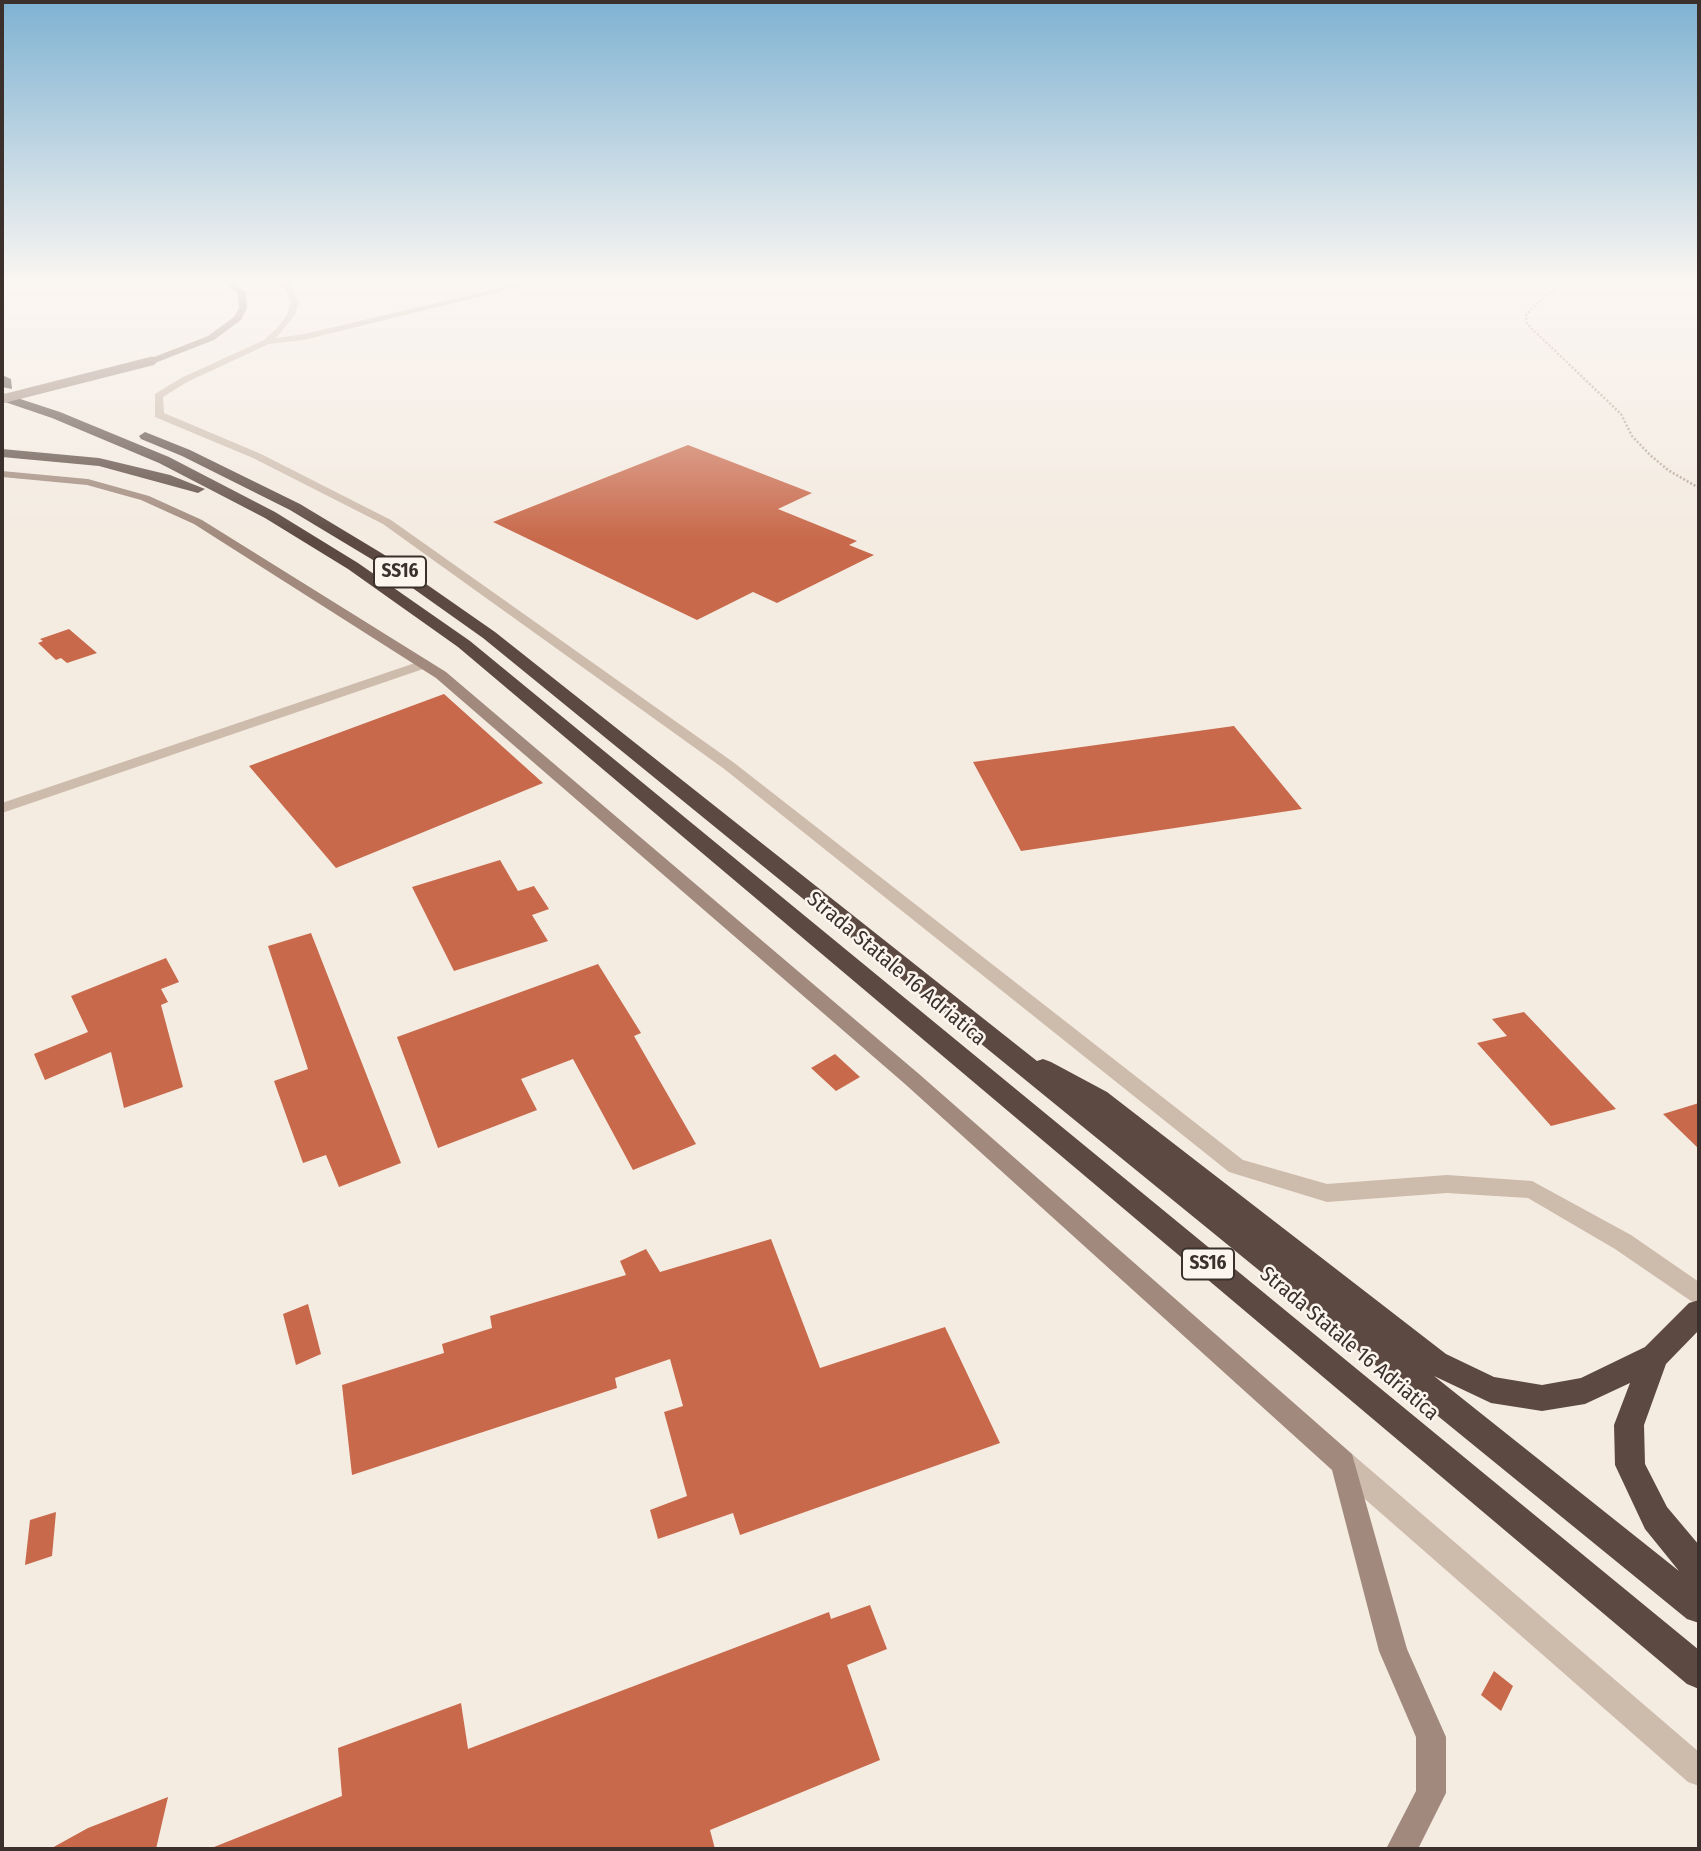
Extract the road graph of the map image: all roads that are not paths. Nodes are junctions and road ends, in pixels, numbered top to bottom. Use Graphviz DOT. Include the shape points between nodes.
graph roads {
  1 [pos="123,366"];
  2 [pos="214,366"];
  3 [pos="3,389"];
  4 [pos="2,453"];
  5 [pos="2,474"];
  6 [pos="270,515"];
  7 [pos="424,664"];
  8 [pos="2,808"];
  9 [pos="992,1040"];
  10 [pos="1699,1294"];
  11 [pos="1699,1312"];
  12 [pos="1655,1356"];
  13 [pos="1343,1463"];
  14 [pos="1699,1569"];
  15 [pos="1699,1607"];
  16 [pos="1699,1672"];
  17 [pos="1699,1771"];
  18 [pos="1402,1849"];
  1 -- 3 [label="street, bridge"];
  2 -- 10 [label="street" via="158,397 159,415 257,456 387,523 728,765 1236,1166 1327,1194 1447,1184 1532,1190 1623,1242"];
  3 -- 6 [label="highway, Strada Statale 16 Adriatica / SS16" via="164,460"];
  3 -- 9 [label="highway, Strada Statale 16 Adriatica / SS16" via="114,423 186,453 295,507 378,557 489,635"];
  4 -- 6 [label="highway" via="99,462 165,478"];
  5 -- 7 [label="street" via="88,482 166,507 198,522"];
  6 -- 16 [label="highway, Strada Statale 16 Adriatica / SS16" via="353,566 464,645"];
  7 -- 8 [label="street"];
  7 -- 13 [label="street" via="912,1079"];
  9 -- 12 [label="highway" via="1099,1098 1436,1363 1491,1390 1542,1398 1584,1391"];
  9 -- 15 [label="highway, Strada Statale 16 Adriatica / SS16"];
  11 -- 12 [label="highway"];
  12 -- 14 [label="highway" via="1629,1425 1630,1465 1656,1518"];
  13 -- 17 [label="street"];
  13 -- 18 [label="street" via="1393,1651 1431,1737 1431,1793"];
}
